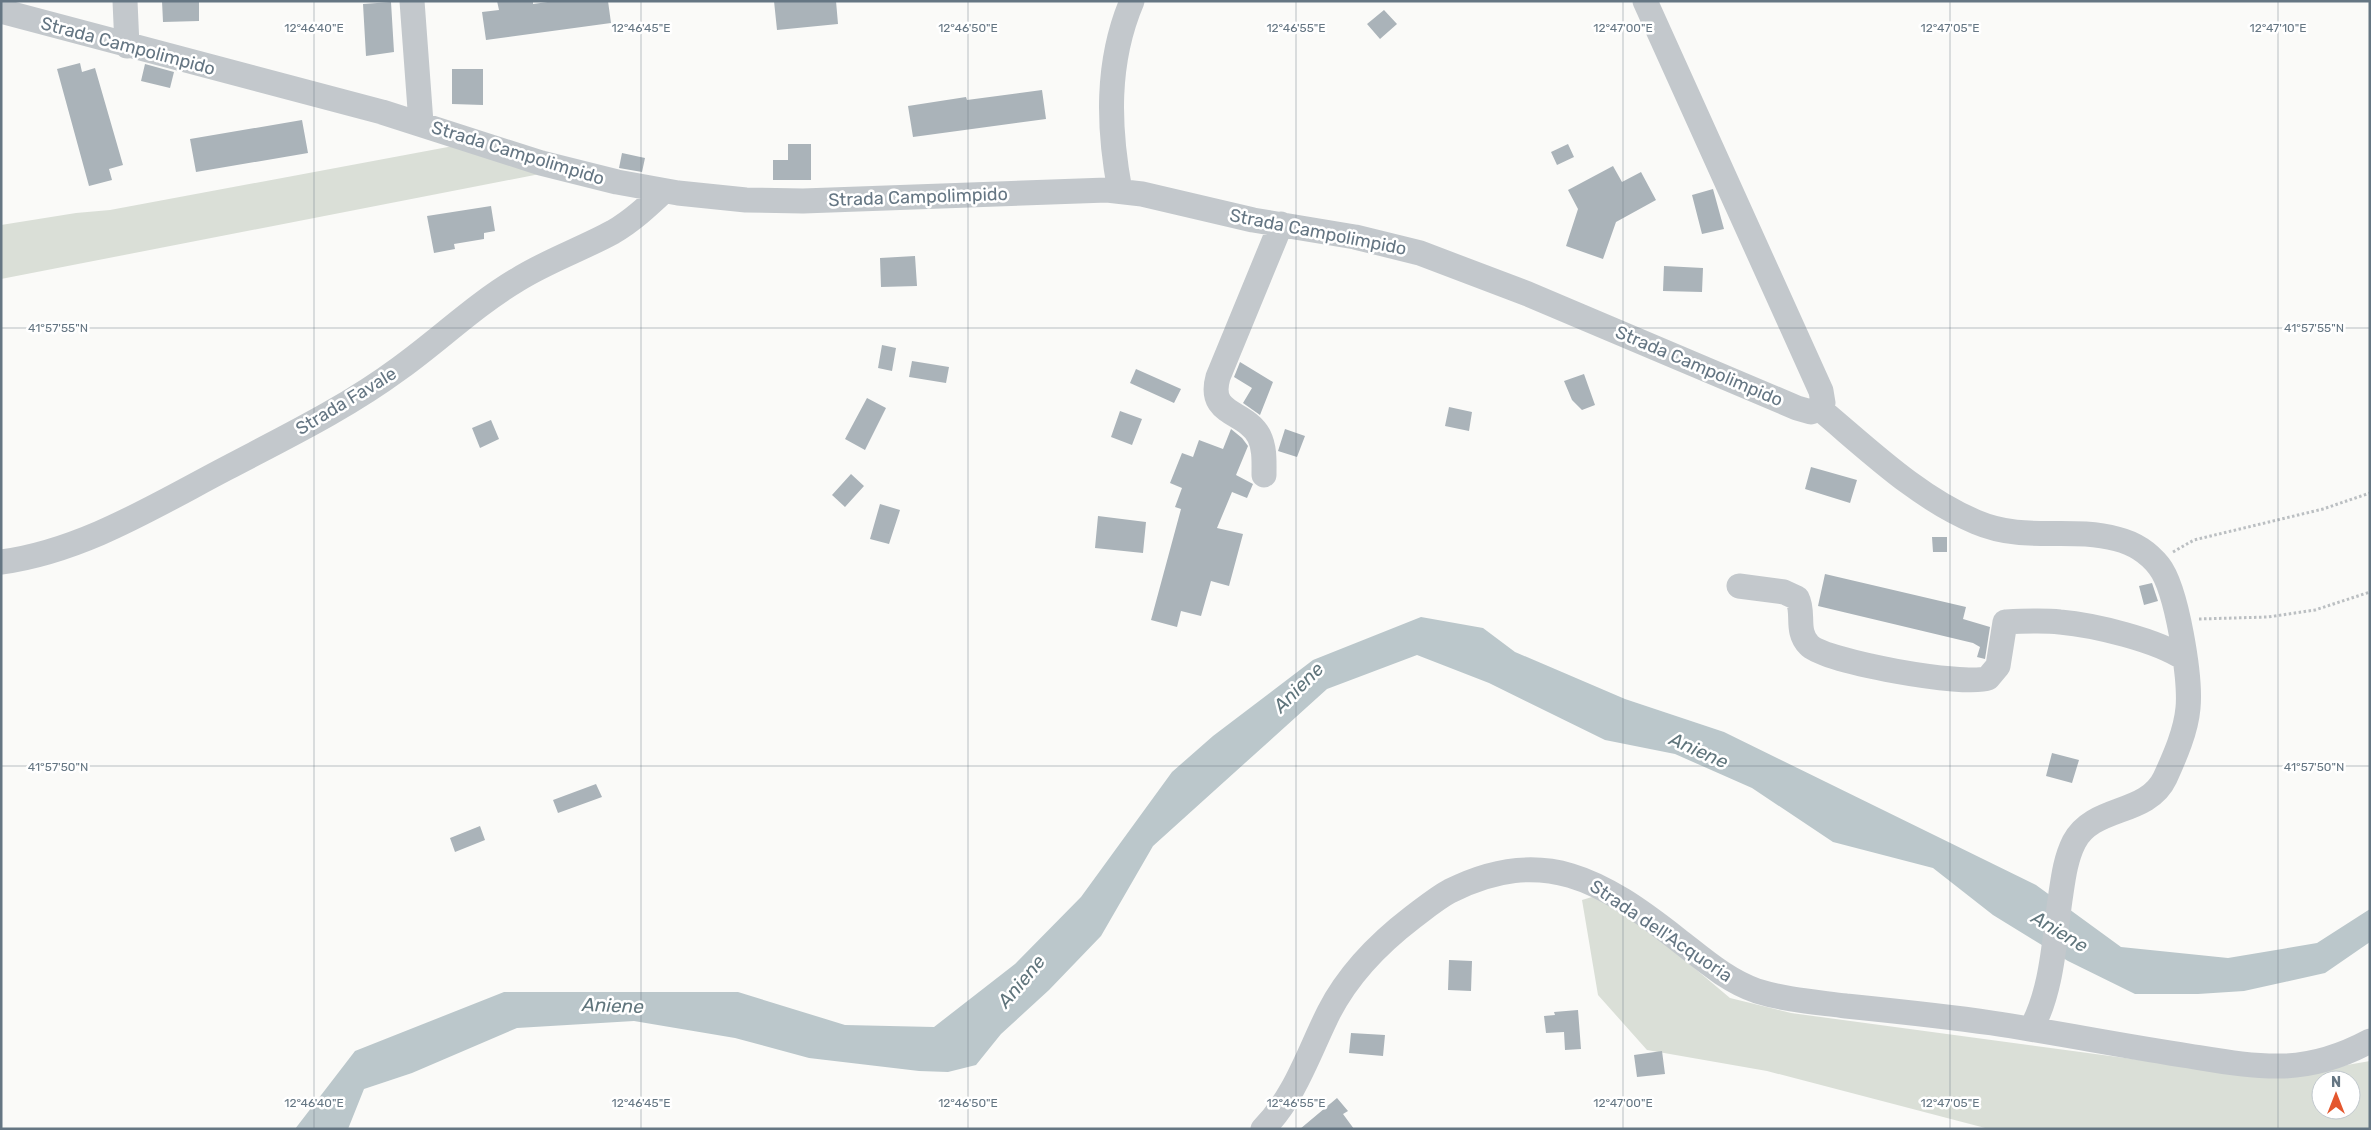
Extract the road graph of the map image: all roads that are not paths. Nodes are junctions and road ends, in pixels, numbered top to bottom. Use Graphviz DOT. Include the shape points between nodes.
graph roads {
  1 [pos="125,1"];
  2 [pos="412,1"];
  3 [pos="1132,1"];
  4 [pos="1646,1"];
  5 [pos="1,12"];
  6 [pos="127,46"];
  7 [pos="421,123"];
  8 [pos="664,191"];
  9 [pos="1120,191"];
  10 [pos="1281,224"];
  11 [pos="1820,410"];
  12 [pos="1264,475"];
  13 [pos="1,562"];
  14 [pos="1739,586"];
  15 [pos="2185,659"];
  16 [pos="2031,1029"];
  17 [pos="2370,1041"];
  18 [pos="1263,1129"];
  1 -- 6 [label="street"];
  2 -- 7 [label="street"];
  3 -- 9 [label="street" via="1117,41 1112,81 1112,132"];
  4 -- 11 [label="street" via="1821,391"];
  5 -- 6 [label="street, Strada Campolimpido"];
  6 -- 7 [label="street, Strada Campolimpido"];
  7 -- 8 [label="street, Strada Campolimpido" via="541,163"];
  8 -- 9 [label="street, Strada Campolimpido" via="704,197 803,201"];
  8 -- 13 [label="street, Strada Favale" via="614,231 504,288 401,368 323,417 90,537 36,556"];
  9 -- 10 [label="street, Strada Campolimpido"];
  10 -- 11 [label="street, Strada Campolimpido" via="1377,241 1442,260 1797,408"];
  10 -- 12 [label="street" via="1215,388 1221,405 1250,425 1258,435 1264,449"];
  11 -- 15 [label="street" via="1911,484 1977,522 2023,534 2086,534 2135,546 2159,566 2169,585"];
  14 -- 15 [label="street" via="1784,592 1797,598 1802,634 1808,644 1822,654 1907,673 1969,680 1988,678 1998,666 2006,622 2076,624 2158,645"];
  15 -- 16 [label="street" via="2189,690 2187,719 2162,783 2148,798 2098,818 2081,831 2068,858 2049,975"];
  16 -- 17 [label="street, Strada dell'Acquoria" via="2106,1044 2263,1066 2320,1062"];
  16 -- 18 [label="street, Strada dell'Acquoria" via="1791,999 1761,992 1713,969 1656,922 1586,879 1557,871 1503,872 1445,893 1394,932 1358,968 1330,1010 1283,1104"];
}
